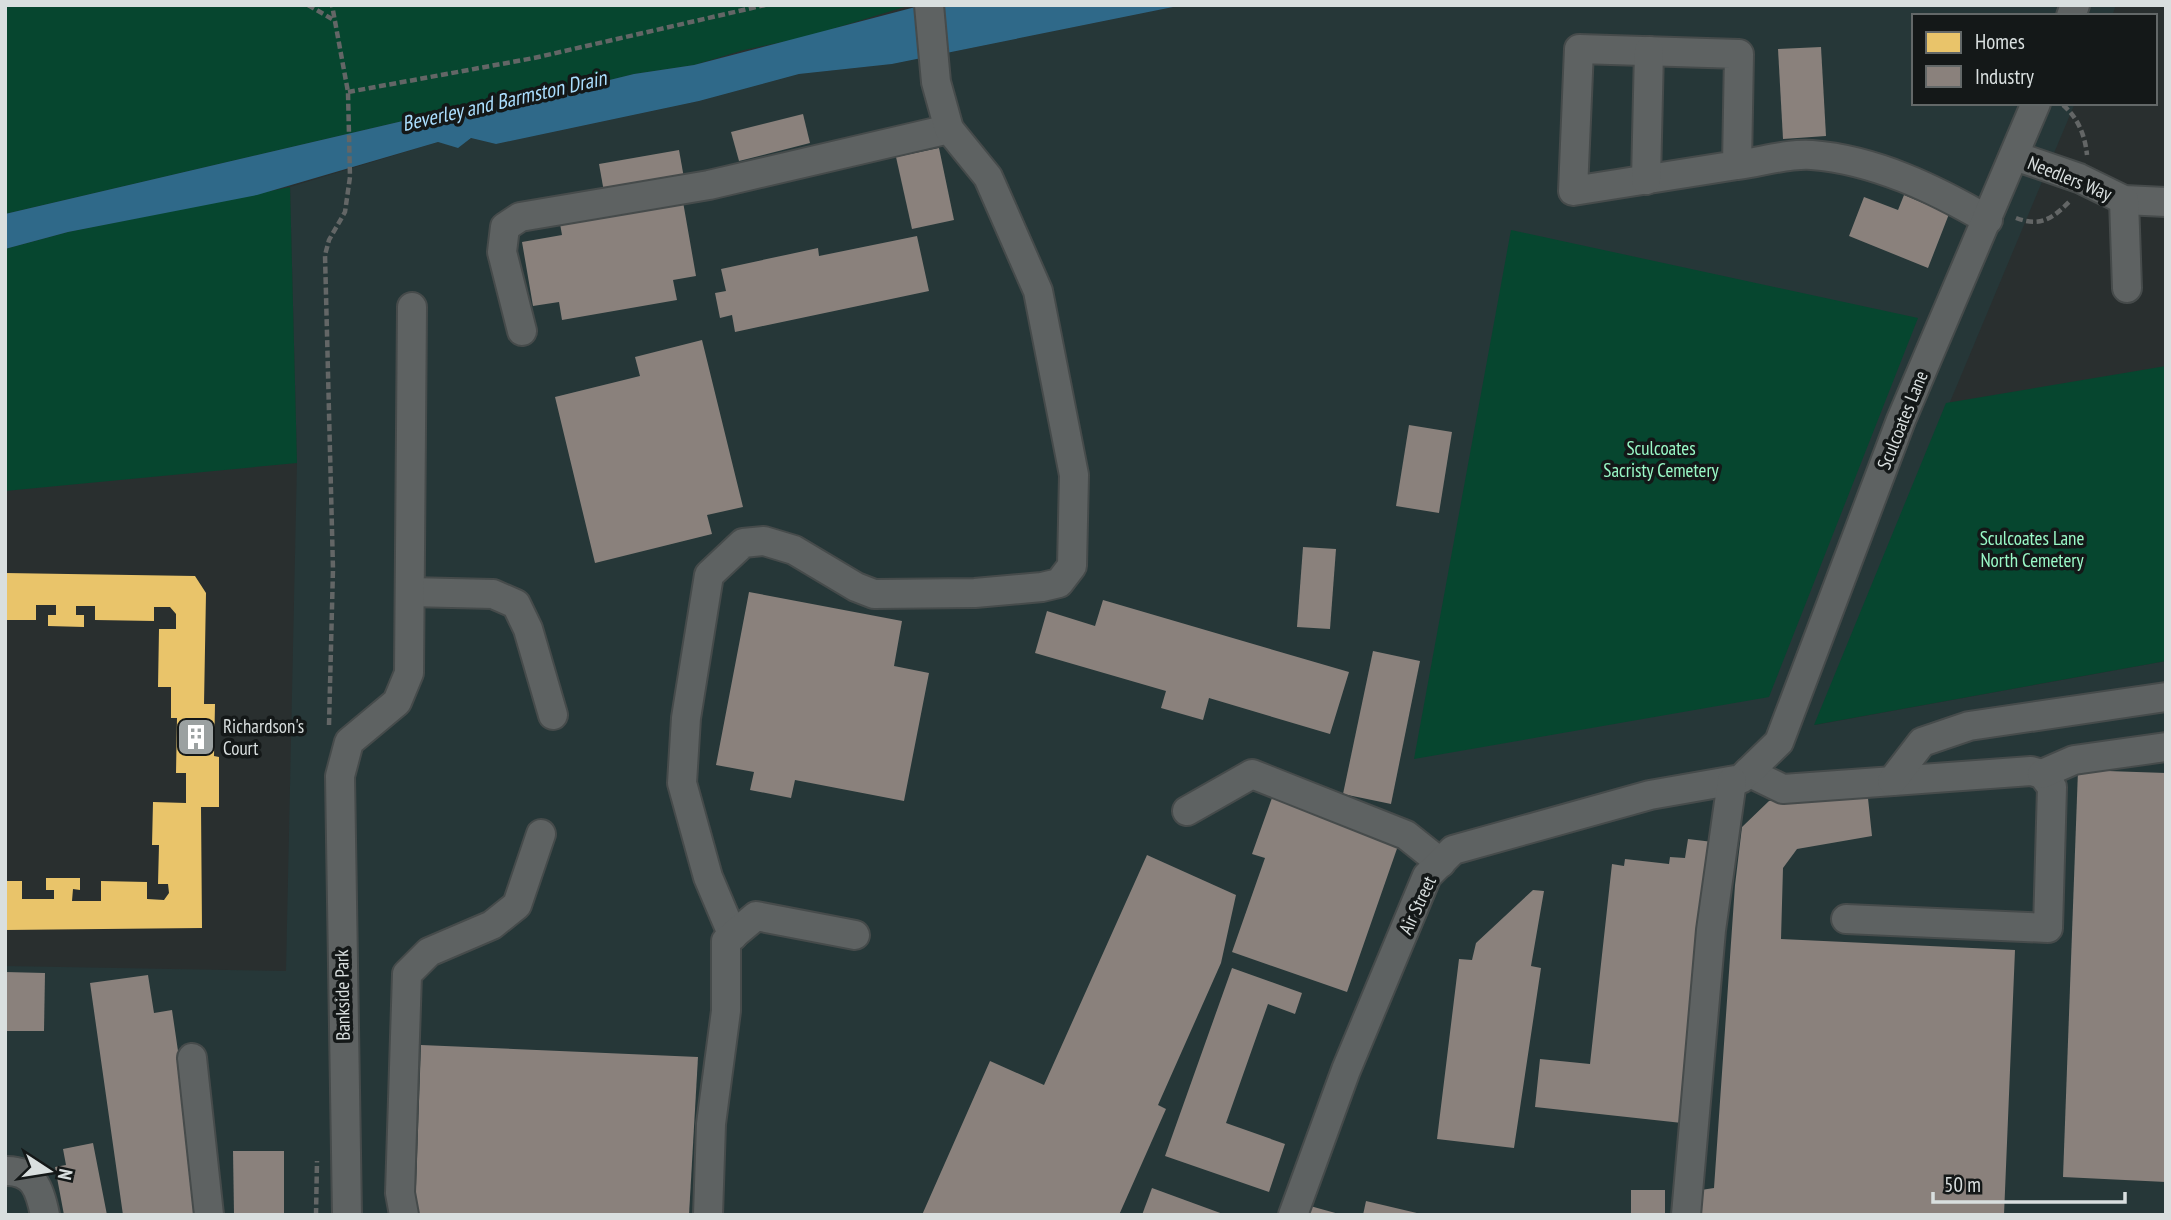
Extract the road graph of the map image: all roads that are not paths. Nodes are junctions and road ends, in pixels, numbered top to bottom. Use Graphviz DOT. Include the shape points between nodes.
graph roads {
  1 [pos="929,5"];
  2 [pos="1649,51"];
  3 [pos="2035,105"];
  4 [pos="949,130"];
  5 [pos="2015,156"];
  6 [pos="1737,165"];
  7 [pos="1646,180"];
  8 [pos="2124,200"];
  9 [pos="2166,202"];
  10 [pos="1988,220"];
  11 [pos="2127,288"];
  12 [pos="412,307"];
  13 [pos="523,331"];
  14 [pos="410,592"];
  15 [pos="2166,697"];
  16 [pos="553,715"];
  17 [pos="2166,747"];
  18 [pos="2042,774"];
  19 [pos="1740,777"];
  20 [pos="1892,781"];
  21 [pos="1187,811"];
  22 [pos="541,834"];
  23 [pos="1441,863"];
  24 [pos="1846,919"];
  25 [pos="855,935"];
  26 [pos="733,936"];
  27 [pos="192,1058"];
  28 [pos="5,1171"];
  29 [pos="45,1215"];
  30 [pos="209,1215"];
  31 [pos="346,1215"];
  32 [pos="404,1215"];
  33 [pos="708,1215"];
  34 [pos="1293,1215"];
  35 [pos="1686,1215"];
  1 -- 4 [label="street" via="936,82"];
  2 -- 6 [label="street" via="1739,54"];
  2 -- 7 [label="street"];
  2 -- 7 [label="street" via="1579,48 1573,191"];
  3 -- 5 [label="street, Sculcoates Lane"];
  4 -- 13 [label="street" via="709,185 520,217 505,227 502,252"];
  4 -- 26 [label="street" via="988,177 1038,291 1074,475 1072,566 1059,583 1042,587 892,596 856,587 794,550 764,541 743,542 709,575 686,718 682,783 708,877"];
  5 -- 8 [label="street, Needlers Way" via="2079,178"];
  5 -- 10 [label="street, Sculcoates Lane"];
  6 -- 7 [label="street"];
  6 -- 10 [label="street" via="1811,155 1882,170 1941,192"];
  8 -- 9 [label="street, Needlers Way"];
  8 -- 11 [label="street, Needlers Way"];
  10 -- 19 [label="street, Sculcoates Lane" via="1901,420 1779,742"];
  12 -- 14 [label="street, Bankside Park"];
  14 -- 16 [label="street" via="493,594 516,604"];
  14 -- 31 [label="street, Bankside Park" via="409,673 397,702 349,742 340,776"];
  15 -- 20 [label="street" via="1969,726 1922,742"];
  17 -- 18 [label="street" via="2074,760"];
  18 -- 20 [label="street" via="2031,771"];
  18 -- 24 [label="street" via="2052,787 2048,928"];
  19 -- 20 [label="street" via="1783,789"];
  19 -- 23 [label="street, Air Street" via="1650,795 1453,850"];
  19 -- 35 [label="street" via="1711,930"];
  21 -- 23 [label="street" via="1252,774 1405,835"];
  22 -- 32 [label="street" via="517,905 492,925 429,952 407,974 400,1193"];
  23 -- 34 [label="street, Air Street" via="1427,876 1416,902 1346,1070"];
  25 -- 26 [label="street" via="756,916"];
  26 -- 33 [label="street" via="726,941 726,1011 712,1125"];
  27 -- 30 [label="street"];
  28 -- 29 [label="street" via="19,1171 31,1178"];
}
